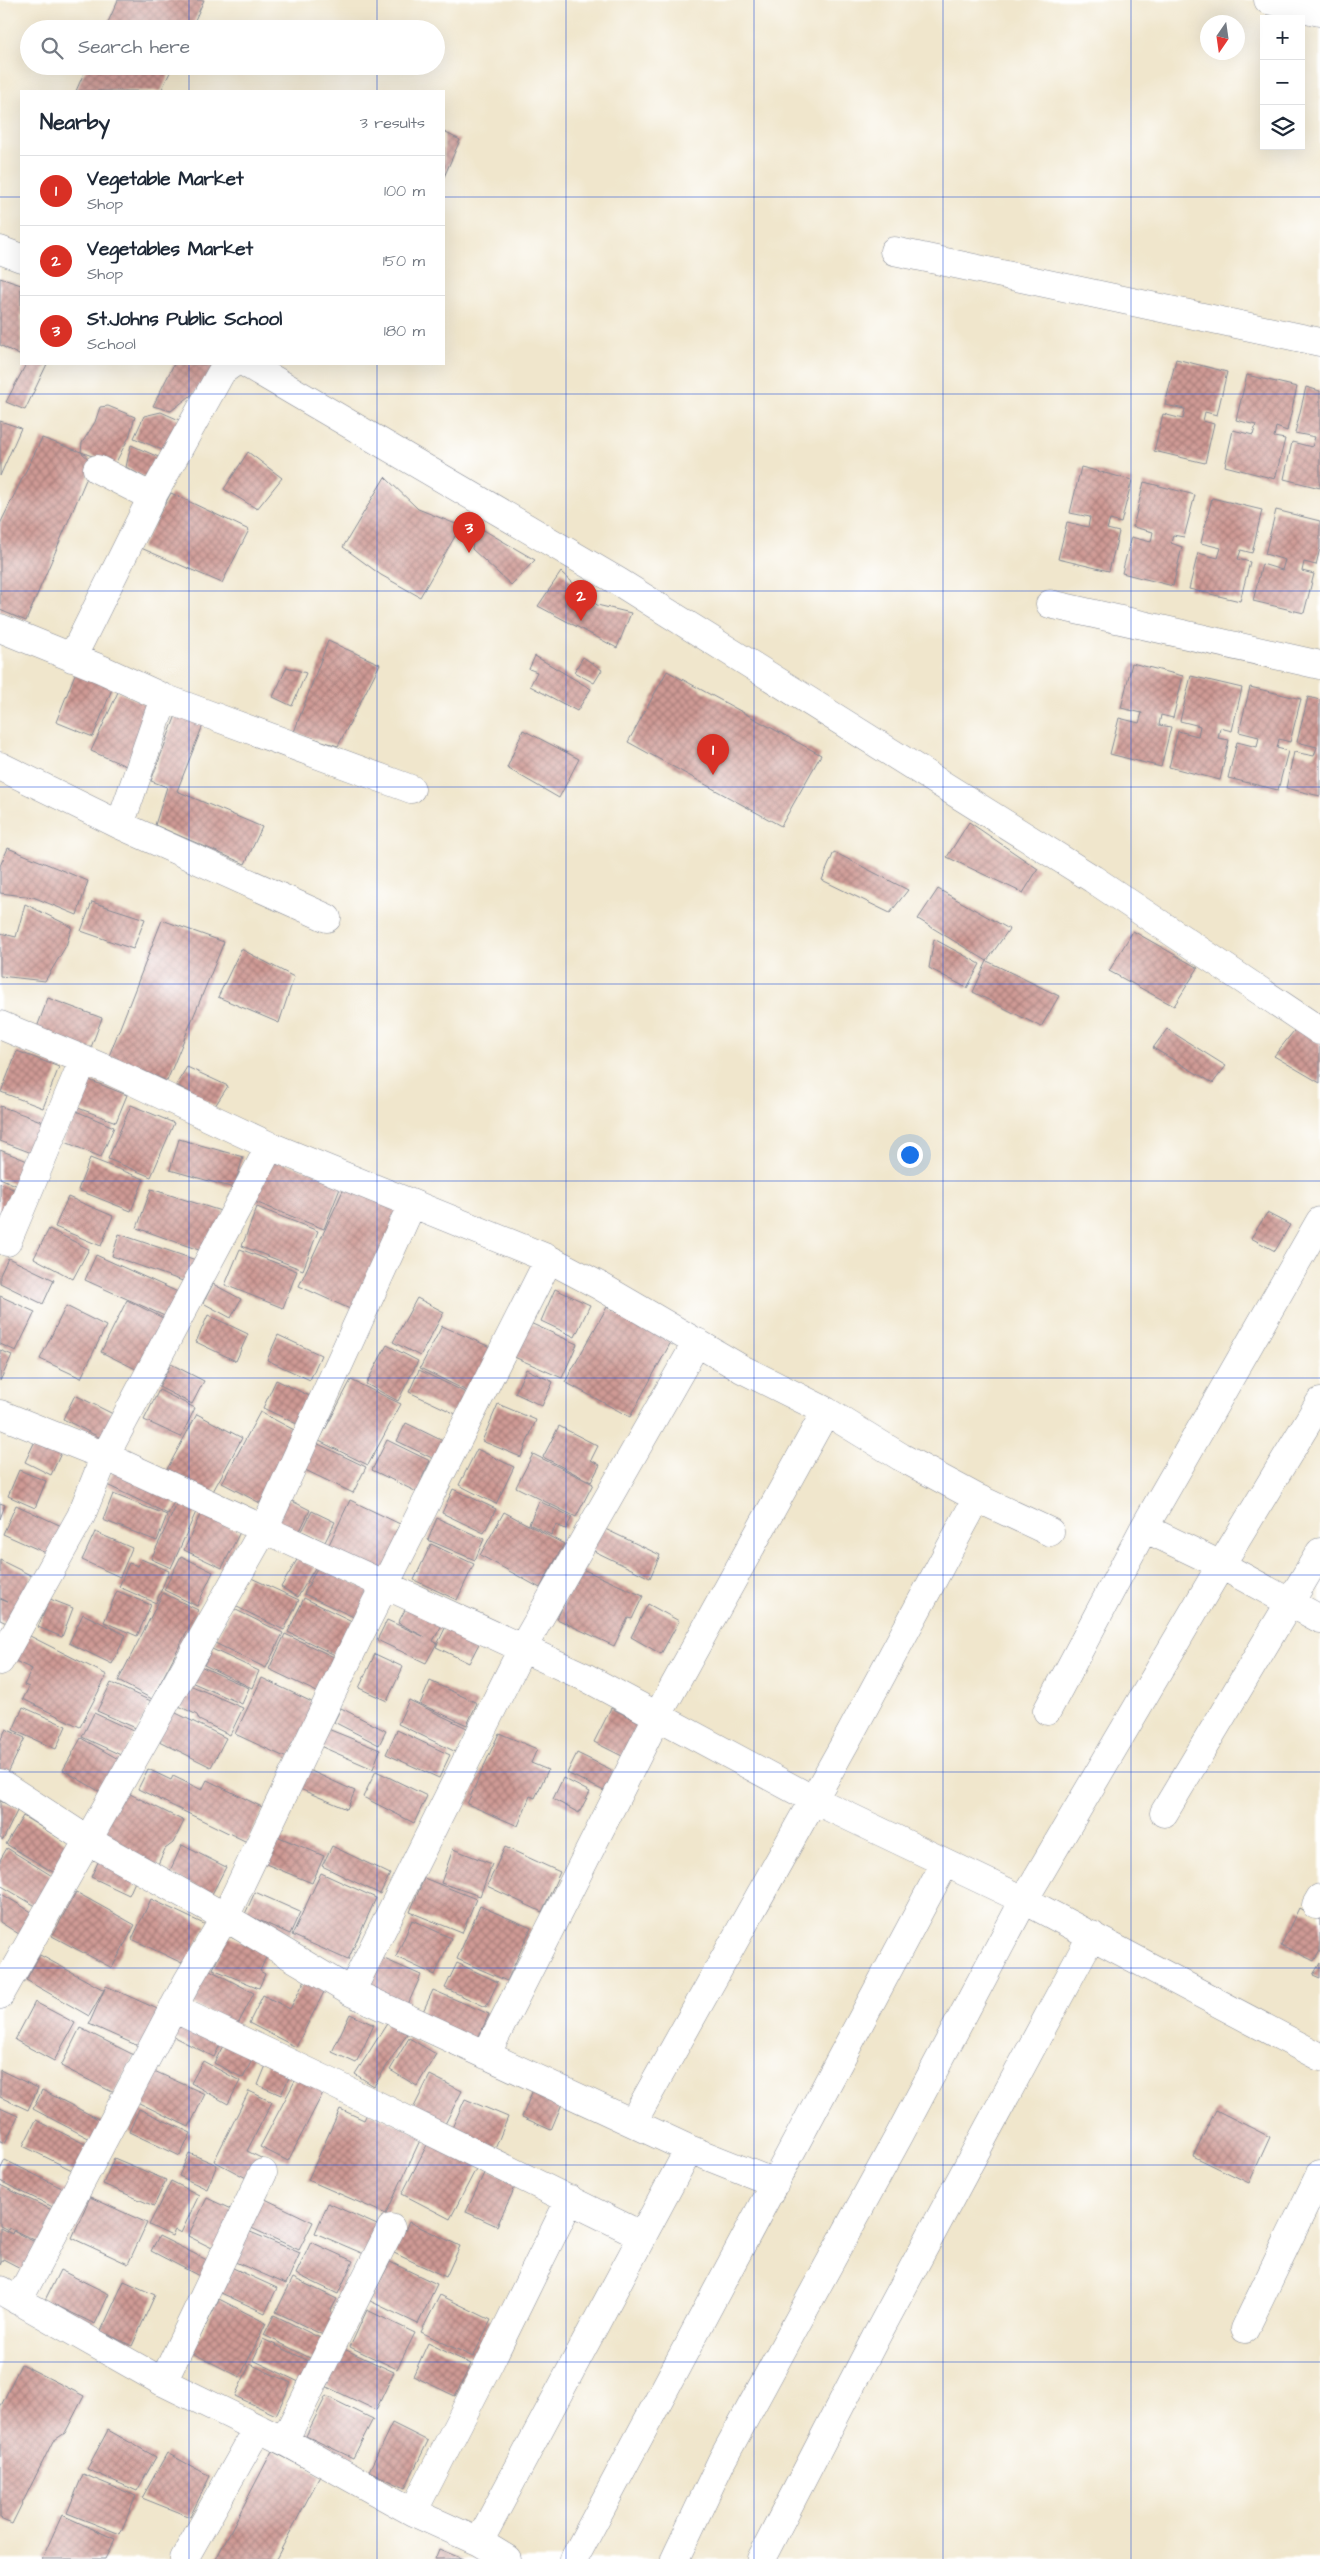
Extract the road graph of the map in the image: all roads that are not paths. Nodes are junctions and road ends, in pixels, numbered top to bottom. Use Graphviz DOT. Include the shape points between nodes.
graph roads {
  1 [pos="1268,0"];
  2 [pos="1320,12"];
  3 [pos="0,251"];
  4 [pos="894,251"];
  5 [pos="20,258"];
  6 [pos="1320,342"];
  7 [pos="231,365"];
  8 [pos="249,365"];
  9 [pos="97,469"];
  10 [pos="152,497"];
  11 [pos="1050,604"];
  12 [pos="0,628"];
  13 [pos="72,658"];
  14 [pos="1320,665"];
  15 [pos="164,698"];
  16 [pos="0,766"];
  17 [pos="411,789"];
  18 [pos="120,825"];
  19 [pos="327,918"];
  20 [pos="0,1025"];
  21 [pos="1320,1031"];
  22 [pos="82,1061"];
  23 [pos="270,1146"];
  24 [pos="412,1204"];
  25 [pos="1320,1221"];
  26 [pos="7,1242"];
  27 [pos="549,1259"];
  28 [pos="696,1342"];
  29 [pos="1320,1402"];
  30 [pos="826,1411"];
  31 [pos="0,1414"];
  32 [pos="105,1456"];
  33 [pos="977,1498"];
  34 [pos="1144,1528"];
  35 [pos="264,1530"];
  36 [pos="1050,1532"];
  37 [pos="1320,1552"];
  38 [pos="1221,1566"];
  39 [pos="384,1586"];
  40 [pos="1290,1601"];
  41 [pos="1320,1619"];
  42 [pos="522,1649"];
  43 [pos="0,1661"];
  44 [pos="1047,1710"];
  45 [pos="658,1715"];
  46 [pos="0,1783"];
  47 [pos="812,1800"];
  48 [pos="1164,1813"];
  49 [pos="89,1841"];
  50 [pos="945,1863"];
  51 [pos="1024,1900"];
  52 [pos="225,1917"];
  53 [pos="1092,1936"];
  54 [pos="351,1992"];
  55 [pos="0,1995"];
  56 [pos="173,2008"];
  57 [pos="486,2055"];
  58 [pos="1320,2056"];
  59 [pos="633,2122"];
  60 [pos="689,2149"];
  61 [pos="263,2173"];
  62 [pos="1320,2174"];
  63 [pos="775,2183"];
  64 [pos="570,2199"];
  65 [pos="391,2228"];
  66 [pos="643,2236"];
  67 [pos="9,2296"];
  68 [pos="1245,2329"];
  69 [pos="163,2382"];
  70 [pos="258,2428"];
  71 [pos="284,2441"];
  72 [pos="413,2512"];
  73 [pos="479,2542"];
  74 [pos="184,2559"];
  75 [pos="507,2559"];
  76 [pos="574,2559"];
  77 [pos="675,2559"];
  78 [pos="761,2559"];
  1 -- 2 [label="street"];
  3 -- 5 [label="street"];
  4 -- 6 [label="street"];
  7 -- 10 [label="street" via="222,371"];
  8 -- 21 [label="street" via="619,582 1093,879"];
  9 -- 10 [label="street"];
  10 -- 13 [label="street"];
  11 -- 14 [label="street"];
  12 -- 13 [label="street"];
  13 -- 15 [label="street"];
  15 -- 17 [label="street"];
  15 -- 18 [label="street"];
  16 -- 18 [label="street"];
  18 -- 19 [label="street"];
  20 -- 22 [label="street"];
  22 -- 23 [label="street" via="113,1072"];
  22 -- 26 [label="street"];
  23 -- 24 [label="street"];
  23 -- 32 [label="street"];
  24 -- 27 [label="street"];
  24 -- 35 [label="street"];
  25 -- 34 [label="street"];
  27 -- 28 [label="street"];
  27 -- 39 [label="street"];
  28 -- 30 [label="street"];
  28 -- 42 [label="street"];
  29 -- 38 [label="street"];
  30 -- 33 [label="street"];
  30 -- 45 [label="street"];
  31 -- 32 [label="street"];
  32 -- 35 [label="street"];
  32 -- 43 [label="street" via="81,1516"];
  33 -- 36 [label="street"];
  33 -- 47 [label="street"];
  34 -- 38 [label="street"];
  34 -- 44 [label="street"];
  35 -- 39 [label="street"];
  35 -- 49 [label="street"];
  37 -- 40 [label="street"];
  38 -- 40 [label="street"];
  38 -- 51 [label="street"];
  39 -- 42 [label="street"];
  39 -- 52 [label="street"];
  40 -- 41 [label="street"];
  40 -- 48 [label="street"];
  42 -- 45 [label="street"];
  42 -- 54 [label="street"];
  45 -- 47 [label="street"];
  45 -- 57 [label="street"];
  46 -- 49 [label="street"];
  47 -- 50 [label="street"];
  47 -- 59 [label="street"];
  49 -- 52 [label="street"];
  49 -- 55 [label="street"];
  50 -- 51 [label="street"];
  50 -- 63 [label="street"];
  51 -- 53 [label="street"];
  51 -- 77 [label="street" via="722,2460"];
  52 -- 54 [label="street"];
  52 -- 56 [label="street"];
  53 -- 58 [label="street"];
  53 -- 78 [label="street" via="876,2335"];
  54 -- 57 [label="street"];
  56 -- 64 [label="street"];
  56 -- 67 [label="street"];
  57 -- 59 [label="street"];
  59 -- 60 [label="street"];
  60 -- 63 [label="street"];
  60 -- 66 [label="street"];
  61 -- 69 [label="street"];
  62 -- 68 [label="street"];
  63 -- 76 [label="street"];
  64 -- 66 [label="street"];
  64 -- 72 [label="street"];
  65 -- 71 [label="street"];
  66 -- 73 [label="street"];
  67 -- 69 [label="street"];
  69 -- 70 [label="street"];
  70 -- 71 [label="street"];
  70 -- 74 [label="street"];
  71 -- 72 [label="street"];
  72 -- 73 [label="street"];
  73 -- 75 [label="street"];
}
